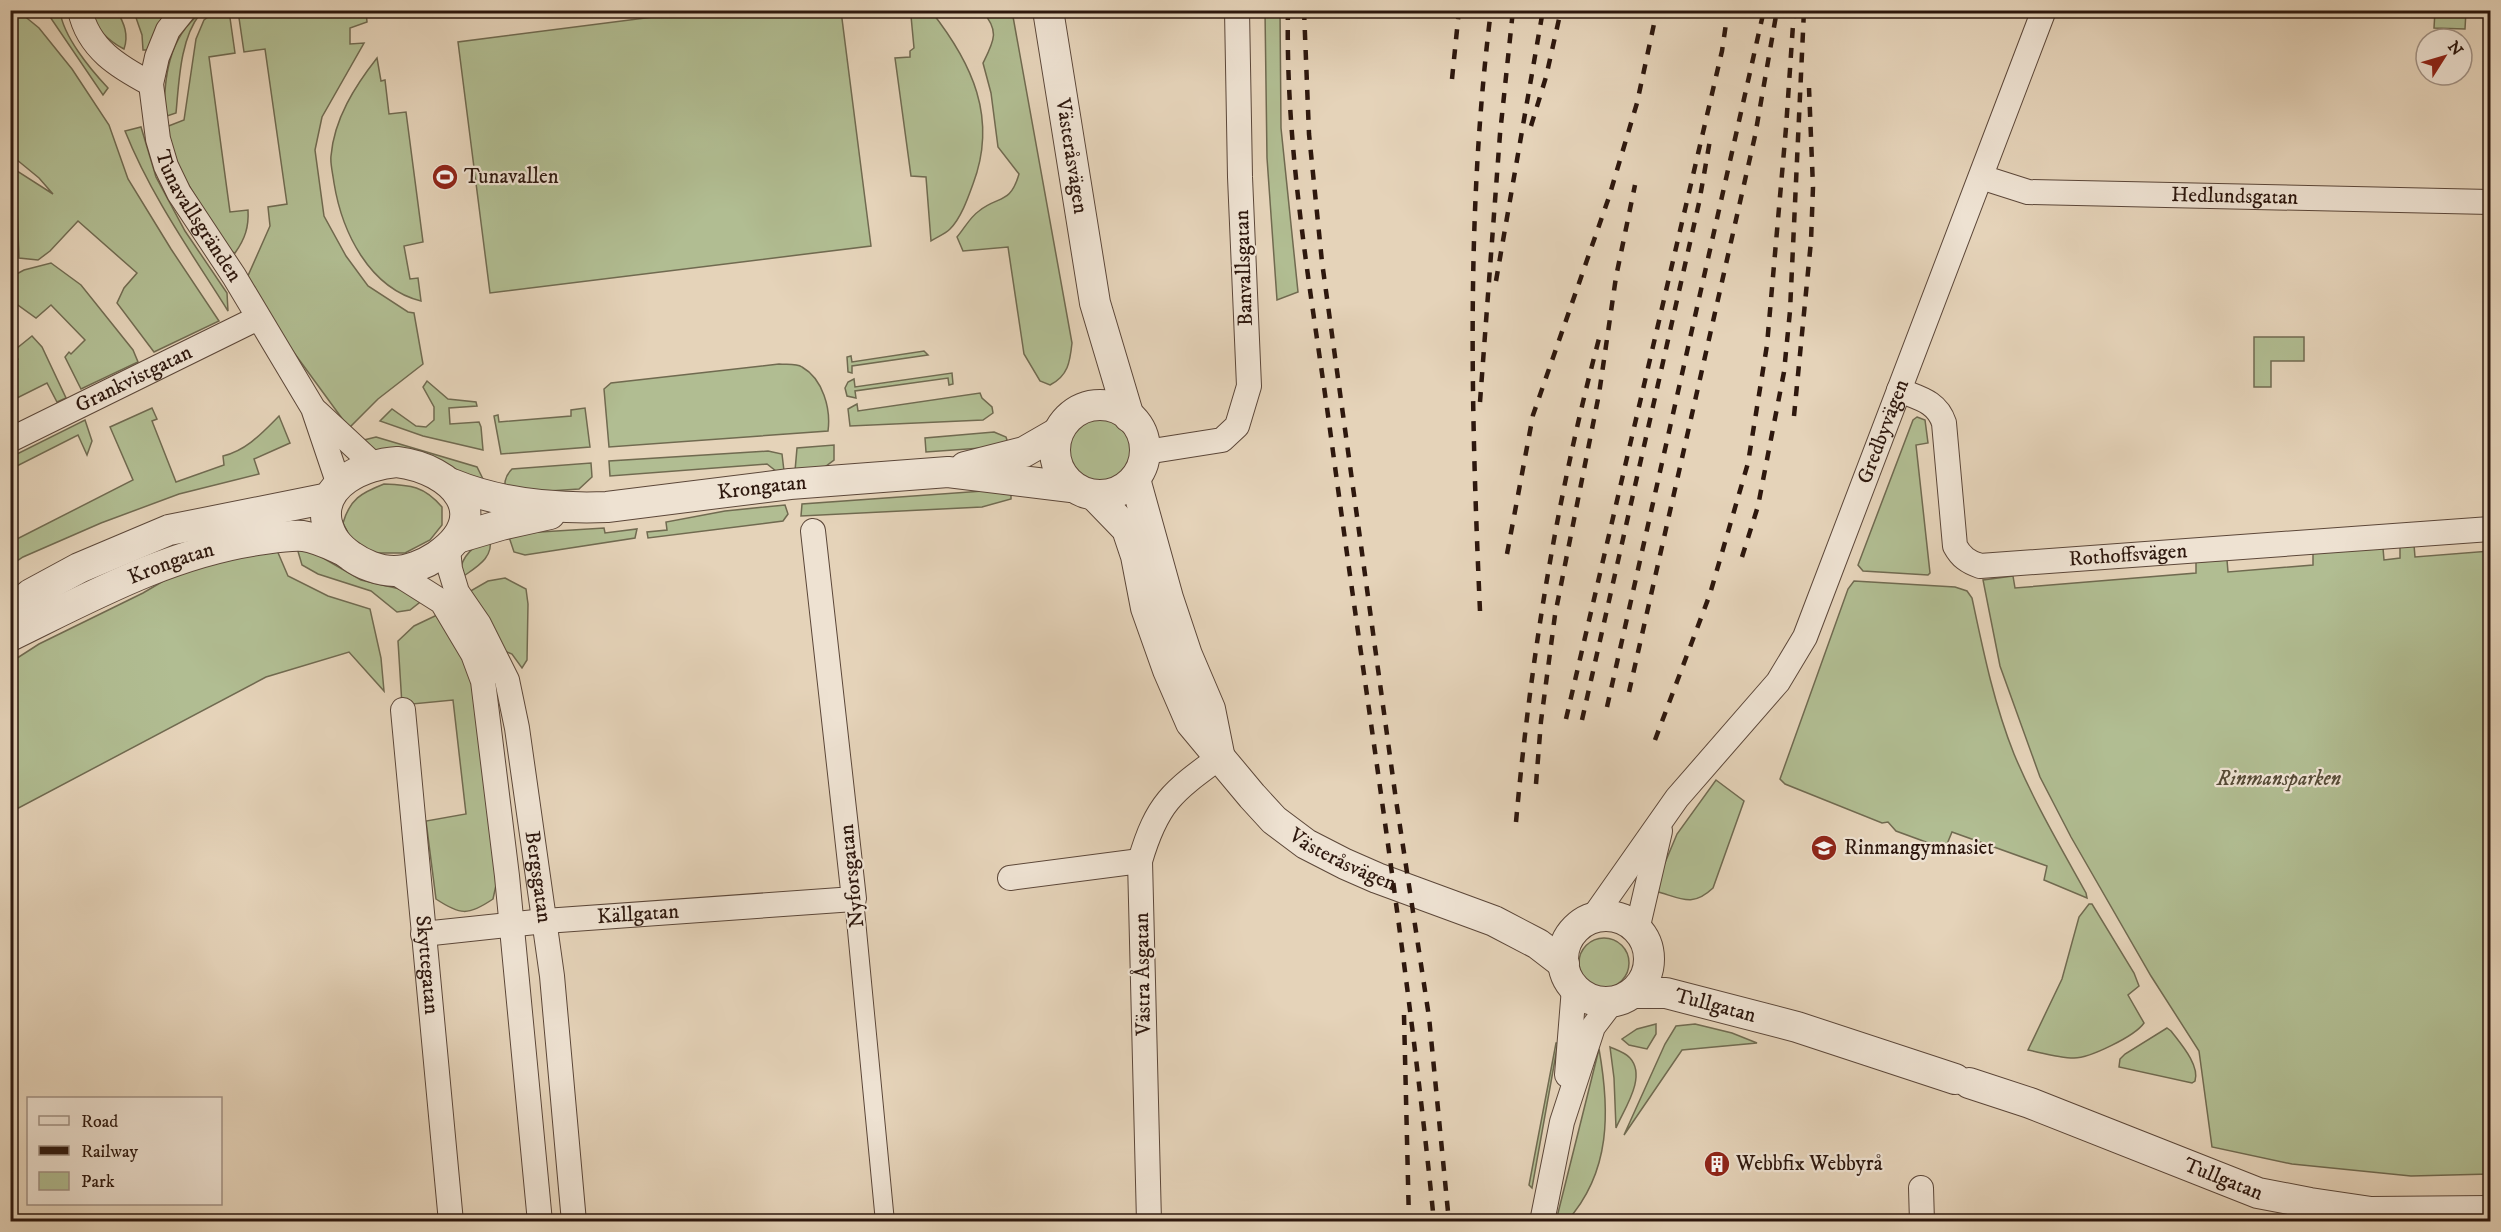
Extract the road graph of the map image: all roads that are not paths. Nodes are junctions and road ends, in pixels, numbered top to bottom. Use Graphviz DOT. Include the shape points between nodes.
graph roads {
  1 [pos="80,10"];
  2 [pos="184,10"];
  3 [pos="1048,10"];
  4 [pos="1237,10"];
  5 [pos="2044,10"];
  6 [pos="151,84"];
  7 [pos="1981,177"];
  8 [pos="2490,202"];
  9 [pos="1095,303"];
  10 [pos="258,318"];
  11 [pos="1899,390"];
  12 [pos="1092,406"];
  13 [pos="314,408"];
  14 [pos="1129,417"];
  15 [pos="1057,434"];
  16 [pos="10,440"];
  17 [pos="374,465"];
  18 [pos="1141,465"];
  19 [pos="948,472"];
  20 [pos="452,484"];
  21 [pos="334,491"];
  22 [pos="1083,491"];
  23 [pos="576,508"];
  24 [pos="2490,529"];
  25 [pos="813,531"];
  26 [pos="452,543"];
  27 [pos="342,550"];
  28 [pos="393,571"];
  29 [pos="10,612"];
  30 [pos="10,636"];
  31 [pos="403,710"];
  32 [pos="1220,757"];
  33 [pos="1664,817"];
  34 [pos="1140,861"];
  35 [pos="1011,878"];
  36 [pos="854,899"];
  37 [pos="545,921"];
  38 [pos="1494,921"];
  39 [pos="1587,921"];
  40 [pos="512,926"];
  41 [pos="423,934"];
  42 [pos="1643,940"];
  43 [pos="1569,976"];
  44 [pos="1622,998"];
  45 [pos="1797,1027"];
  46 [pos="1562,1122"];
  47 [pos="1921,1188"];
  48 [pos="2490,1211"];
  49 [pos="2310,1212"];
  50 [pos="451,1221"];
  51 [pos="540,1221"];
  52 [pos="574,1221"];
  53 [pos="885,1221"];
  54 [pos="1149,1221"];
  55 [pos="1542,1221"];
  56 [pos="1922,1221"];
  1 -- 6 [label="street" via="92,41 114,63"];
  2 -- 6 [label="street, Tunavallsgränden" via="168,30"];
  3 -- 9 [label="street, Västeråsvägen"];
  4 -- 18 [label="street, Banvallsgatan" via="1249,386 1237,426 1222,440"];
  5 -- 7 [label="street, Gredbyvägen"];
  6 -- 10 [label="street, Tunavallsgränden" via="158,139 166,166 179,194"];
  7 -- 8 [label="street, Hedlundsgatan" via="2028,192"];
  7 -- 11 [label="street, Gredbyvägen"];
  9 -- 12 [label="street, Västeråsvägen" via="1096,378"];
  9 -- 14 [label="street, Västeråsvägen"];
  10 -- 13 [label="street, Tunavallsgränden"];
  10 -- 16 [label="street, Grankvistgatan"];
  11 -- 24 [label="street, Rothoffsvägen" via="1930,403 1941,413 1955,546 1960,555 1980,566"];
  11 -- 33 [label="street, Gredbyvägen" via="1815,614 1793,660"];
  12 -- 14 [label="street" via="1118,408"];
  12 -- 15 [label="street" via="1077,411"];
  13 -- 17 [label="street, Tunavallsgränden"];
  13 -- 21 [label="street, Tunavallsgränden"];
  14 -- 18 [label="street" via="1144,439"];
  15 -- 19 [label="street, Krongatan" via="1024,452"];
  15 -- 22 [label="street" via="1055,446 1062,476"];
  17 -- 20 [label="street" via="413,464 438,473"];
  17 -- 21 [label="street"];
  18 -- 22 [label="street" via="1113,493"];
  18 -- 32 [label="street, Västeråsvägen" via="1168,598 1210,709"];
  19 -- 22 [label="street, Krongatan"];
  19 -- 23 [label="street, Krongatan" via="790,484"];
  20 -- 23 [label="street, Krongatan" via="499,500"];
  20 -- 26 [label="street" via="462,498 464,513 463,527"];
  21 -- 27 [label="street" via="326,517 330,536"];
  21 -- 29 [label="street, Krongatan" via="169,530 79,568 31,594"];
  22 -- 32 [label="street, Västeråsvägen" via="1127,530 1146,608 1168,670 1191,723"];
  23 -- 26 [label="street, Krongatan" via="501,525"];
  25 -- 36 [label="street, Nyforsgatan"];
  26 -- 28 [label="street" via="421,564"];
  26 -- 37 [label="street, Bergsgatan" via="450,568 458,592 507,680"];
  27 -- 28 [label="street" via="359,561"];
  27 -- 30 [label="street, Krongatan" via="304,536 230,544 136,574"];
  28 -- 40 [label="street, Bergsgatan" via="442,602 473,654 483,681"];
  31 -- 41 [label="street, Skyttegatan"];
  32 -- 34 [label="street, Västra Åsgatan" via="1180,786 1159,811"];
  32 -- 38 [label="street, Västeråsvägen" via="1274,820 1306,844 1377,878"];
  33 -- 39 [label="street, Gredbyvägen"];
  33 -- 42 [label="street, Gredbyvägen"];
  34 -- 35 [label="street"];
  34 -- 54 [label="street, Västra Åsgatan"];
  36 -- 37 [label="street, Källgatan"];
  36 -- 53 [label="street, Nyforsgatan"];
  37 -- 40 [label="street, Källgatan"];
  37 -- 52 [label="street, Bergsgatan"];
  38 -- 39 [label="street, Västeråsvägen" via="1544,928"];
  38 -- 43 [label="street, Västeråsvägen" via="1538,944"];
  39 -- 42 [label="street" via="1606,916 1621,918"];
  39 -- 43 [label="street" via="1566,943"];
  40 -- 41 [label="street, Källgatan"];
  40 -- 51 [label="street, Bergsgatan"];
  41 -- 50 [label="street, Skyttegatan"];
  42 -- 44 [label="street" via="1647,972 1642,983"];
  42 -- 45 [label="street, Tullgatan" via="1674,974"];
  43 -- 44 [label="street" via="1593,1000"];
  43 -- 46 [label="street"];
  44 -- 45 [label="street, Tullgatan" via="1666,993"];
  44 -- 46 [label="street" via="1593,1027"];
  45 -- 49 [label="street, Tullgatan" via="2030,1103"];
  46 -- 55 [label="street"];
  47 -- 56 [label="street"];
  48 -- 49 [label="street, Tullgatan"];
}
